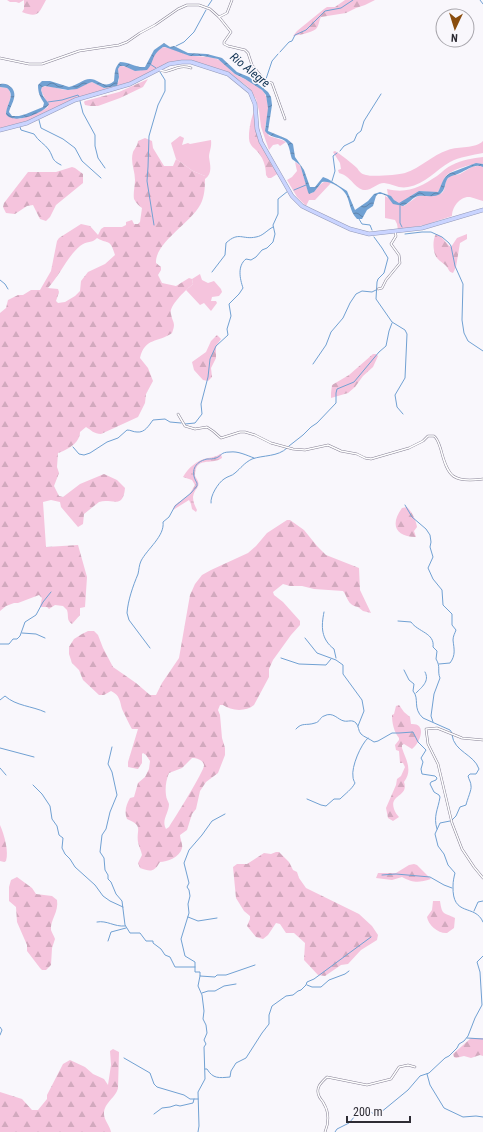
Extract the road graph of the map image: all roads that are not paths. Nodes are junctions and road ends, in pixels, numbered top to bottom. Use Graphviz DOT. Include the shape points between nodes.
graph roads {
  1 [pos="232,0"];
  2 [pos="219,17"];
  3 [pos="0,58"];
  4 [pos="191,68"];
  5 [pos="159,69"];
  6 [pos="285,119"];
  7 [pos="0,130"];
  8 [pos="483,210"];
  9 [pos="395,231"];
  10 [pos="378,289"];
  11 [pos="178,414"];
  12 [pos="483,478"];
  13 [pos="483,740"];
  14 [pos="483,878"];
  15 [pos="415,1067"];
  16 [pos="325,1132"];
  1 -- 2 [label="street" via="227,13"];
  2 -- 3 [label="street" via="203,6 186,5 119,45 79,51 42,64"];
  2 -- 6 [label="street" via="231,32 224,44 247,51 252,65 266,82 272,83"];
  4 -- 5 [label="street" via="181,66 164,72"];
  5 -- 7 [label="highway" via="130,84 75,100 27,123"];
  5 -- 9 [label="highway" via="176,62 191,62 232,76 253,98 256,129 261,142 296,201 356,232 369,234"];
  8 -- 9 [label="highway" via="433,225"];
  9 -- 10 [label="street" via="396,236 391,244 399,255 400,263 382,288"];
  11 -- 12 [label="street" via="185,426 195,429 207,428 222,438 245,432 270,444 305,450 328,445 369,459 404,450 430,435 438,441 445,467 453,476 460,480"];
  13 -- 14 [label="street" via="462,738 437,728 426,729 428,744 438,764 452,824 462,849"];
  15 -- 16 [label="street" via="399,1067 391,1079 367,1085 327,1077 317,1091 328,1115"];
}
